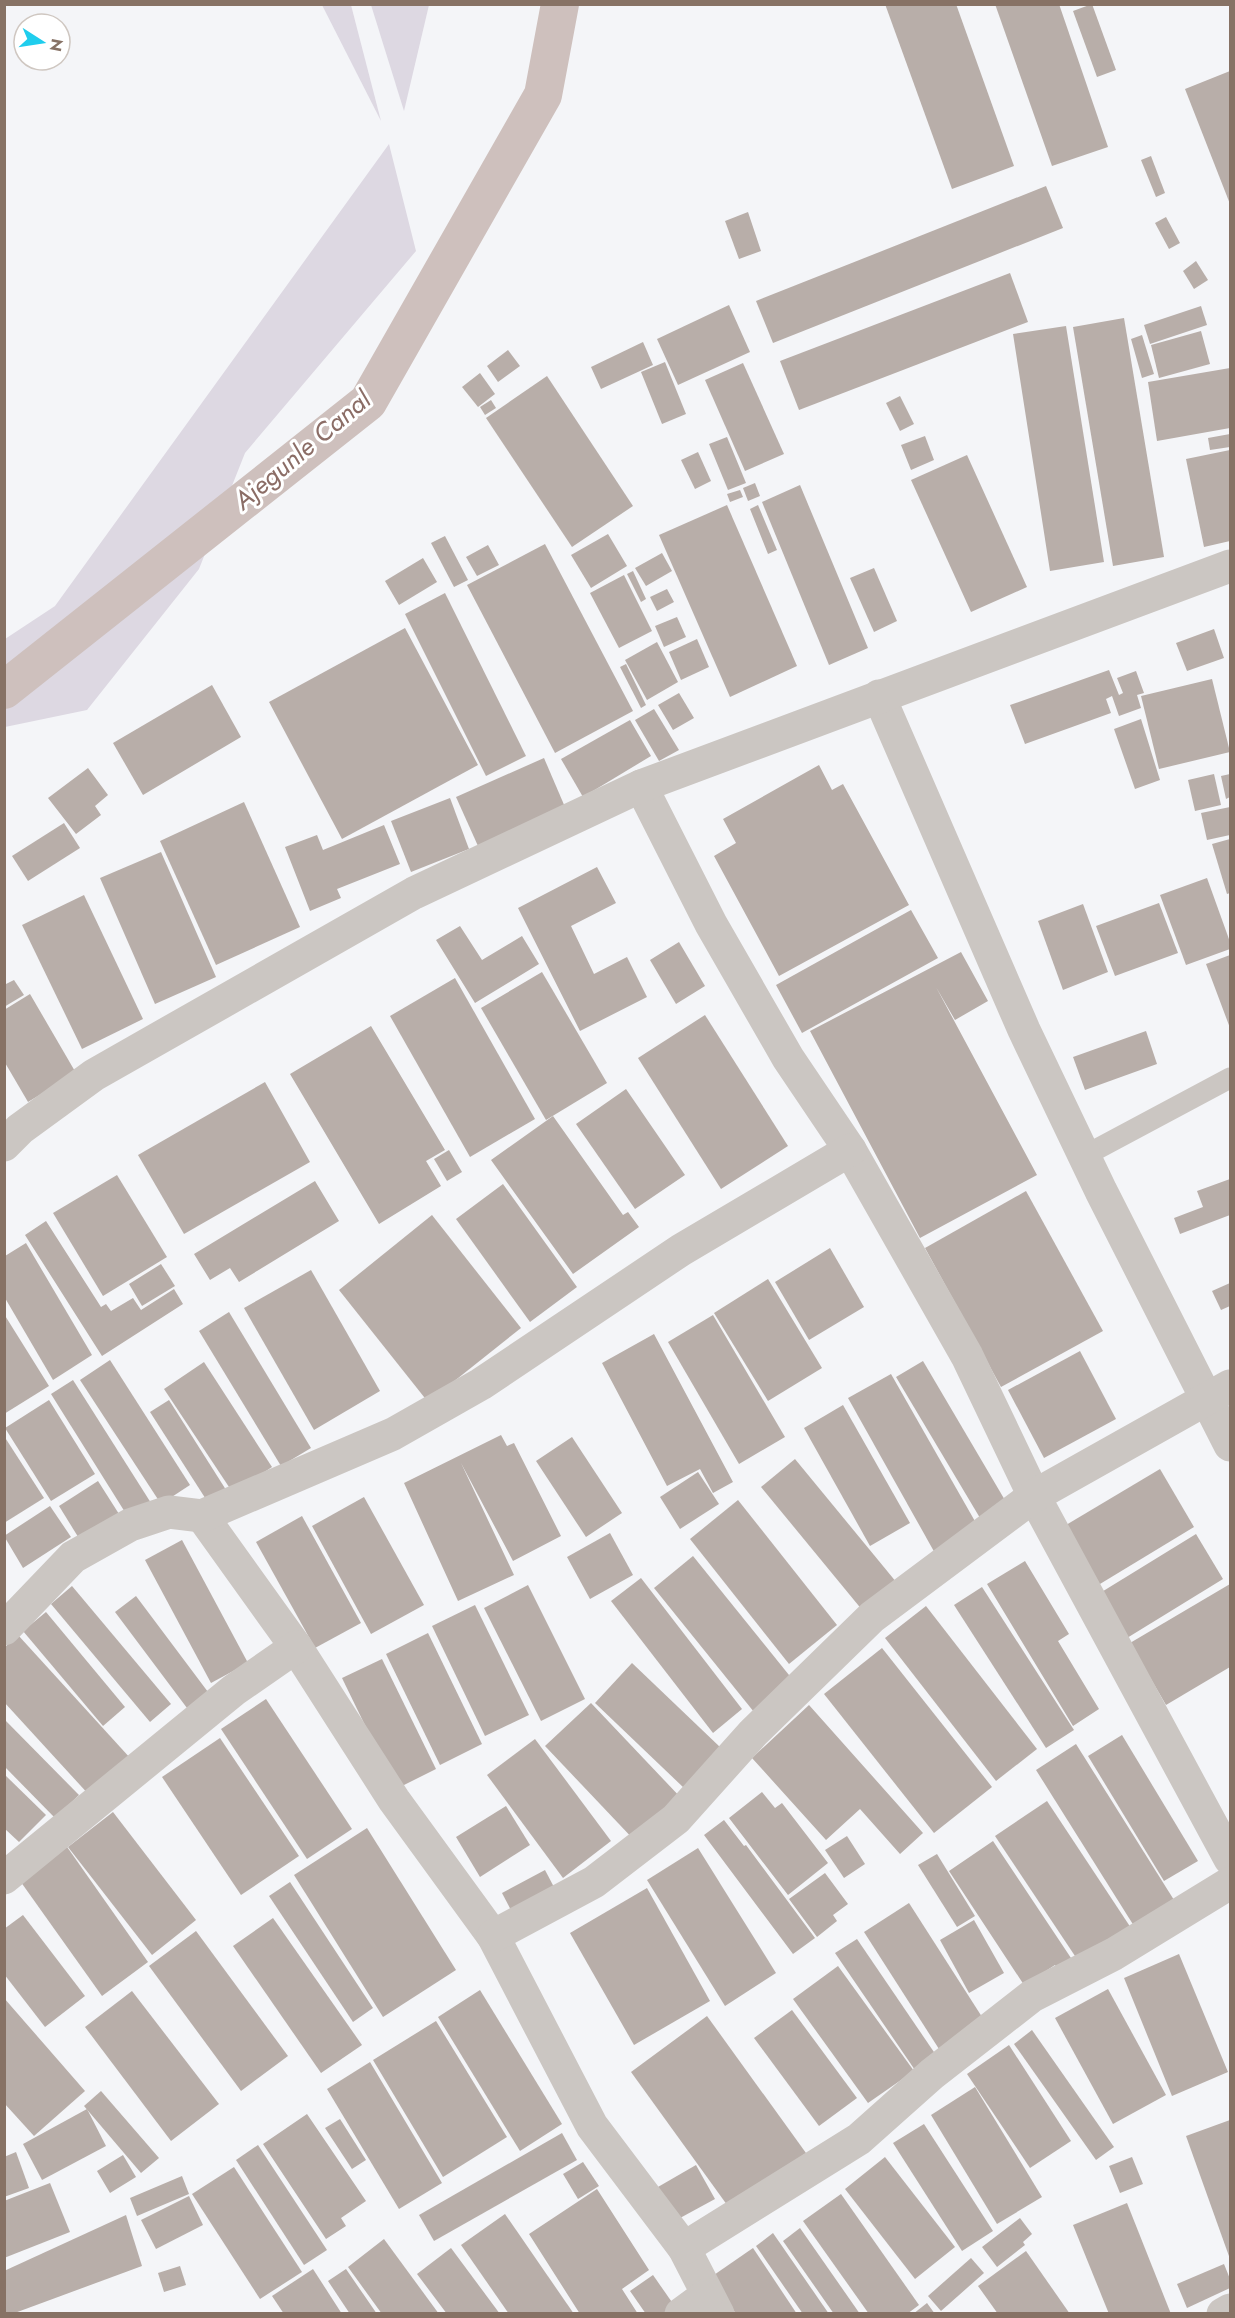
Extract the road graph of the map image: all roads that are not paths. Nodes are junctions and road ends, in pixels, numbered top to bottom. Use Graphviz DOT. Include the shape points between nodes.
graph roads {
  1 [pos="1230,566"];
  2 [pos="879,696"];
  3 [pos="641,786"];
  4 [pos="1230,1078"];
  5 [pos="4,1145"];
  6 [pos="850,1150"];
  7 [pos="1084,1156"];
  8 [pos="1219,1392"];
  9 [pos="1230,1445"];
  10 [pos="1034,1496"];
  11 [pos="202,1516"];
  12 [pos="4,1629"];
  13 [pos="296,1647"];
  14 [pos="1230,1859"];
  15 [pos="4,1878"];
  16 [pos="1230,1883"];
  17 [pos="493,1936"];
  18 [pos="684,2248"];
  19 [pos="702,2307"];
  20 [pos="1230,2310"];
  21 [pos="1223,2313"];
  1 -- 2 [label="street"];
  2 -- 3 [label="street"];
  2 -- 7 [label="street" via="1024,1030"];
  3 -- 5 [label="street" via="404,898 94,1075"];
  3 -- 6 [label="street" via="711,924 788,1058"];
  4 -- 7 [label="lane"];
  6 -- 10 [label="street" via="967,1356"];
  6 -- 11 [label="street" via="681,1250 481,1384 393,1434"];
  7 -- 8 [label="street"];
  8 -- 9 [label="street"];
  8 -- 10 [label="street"];
  10 -- 14 [label="street"];
  10 -- 17 [label="street" via="872,1617 753,1733 676,1819 594,1882"];
  11 -- 12 [label="street" via="169,1512 130,1525 73,1557"];
  11 -- 13 [label="street"];
  13 -- 15 [label="street" via="234,1690"];
  13 -- 17 [label="street" via="394,1800"];
  16 -- 18 [label="street" via="1113,1954 1032,1996 932,2074 859,2139"];
  17 -- 18 [label="street" via="592,2126"];
  18 -- 19 [label="street"];
  20 -- 21 [label="street"];
}
